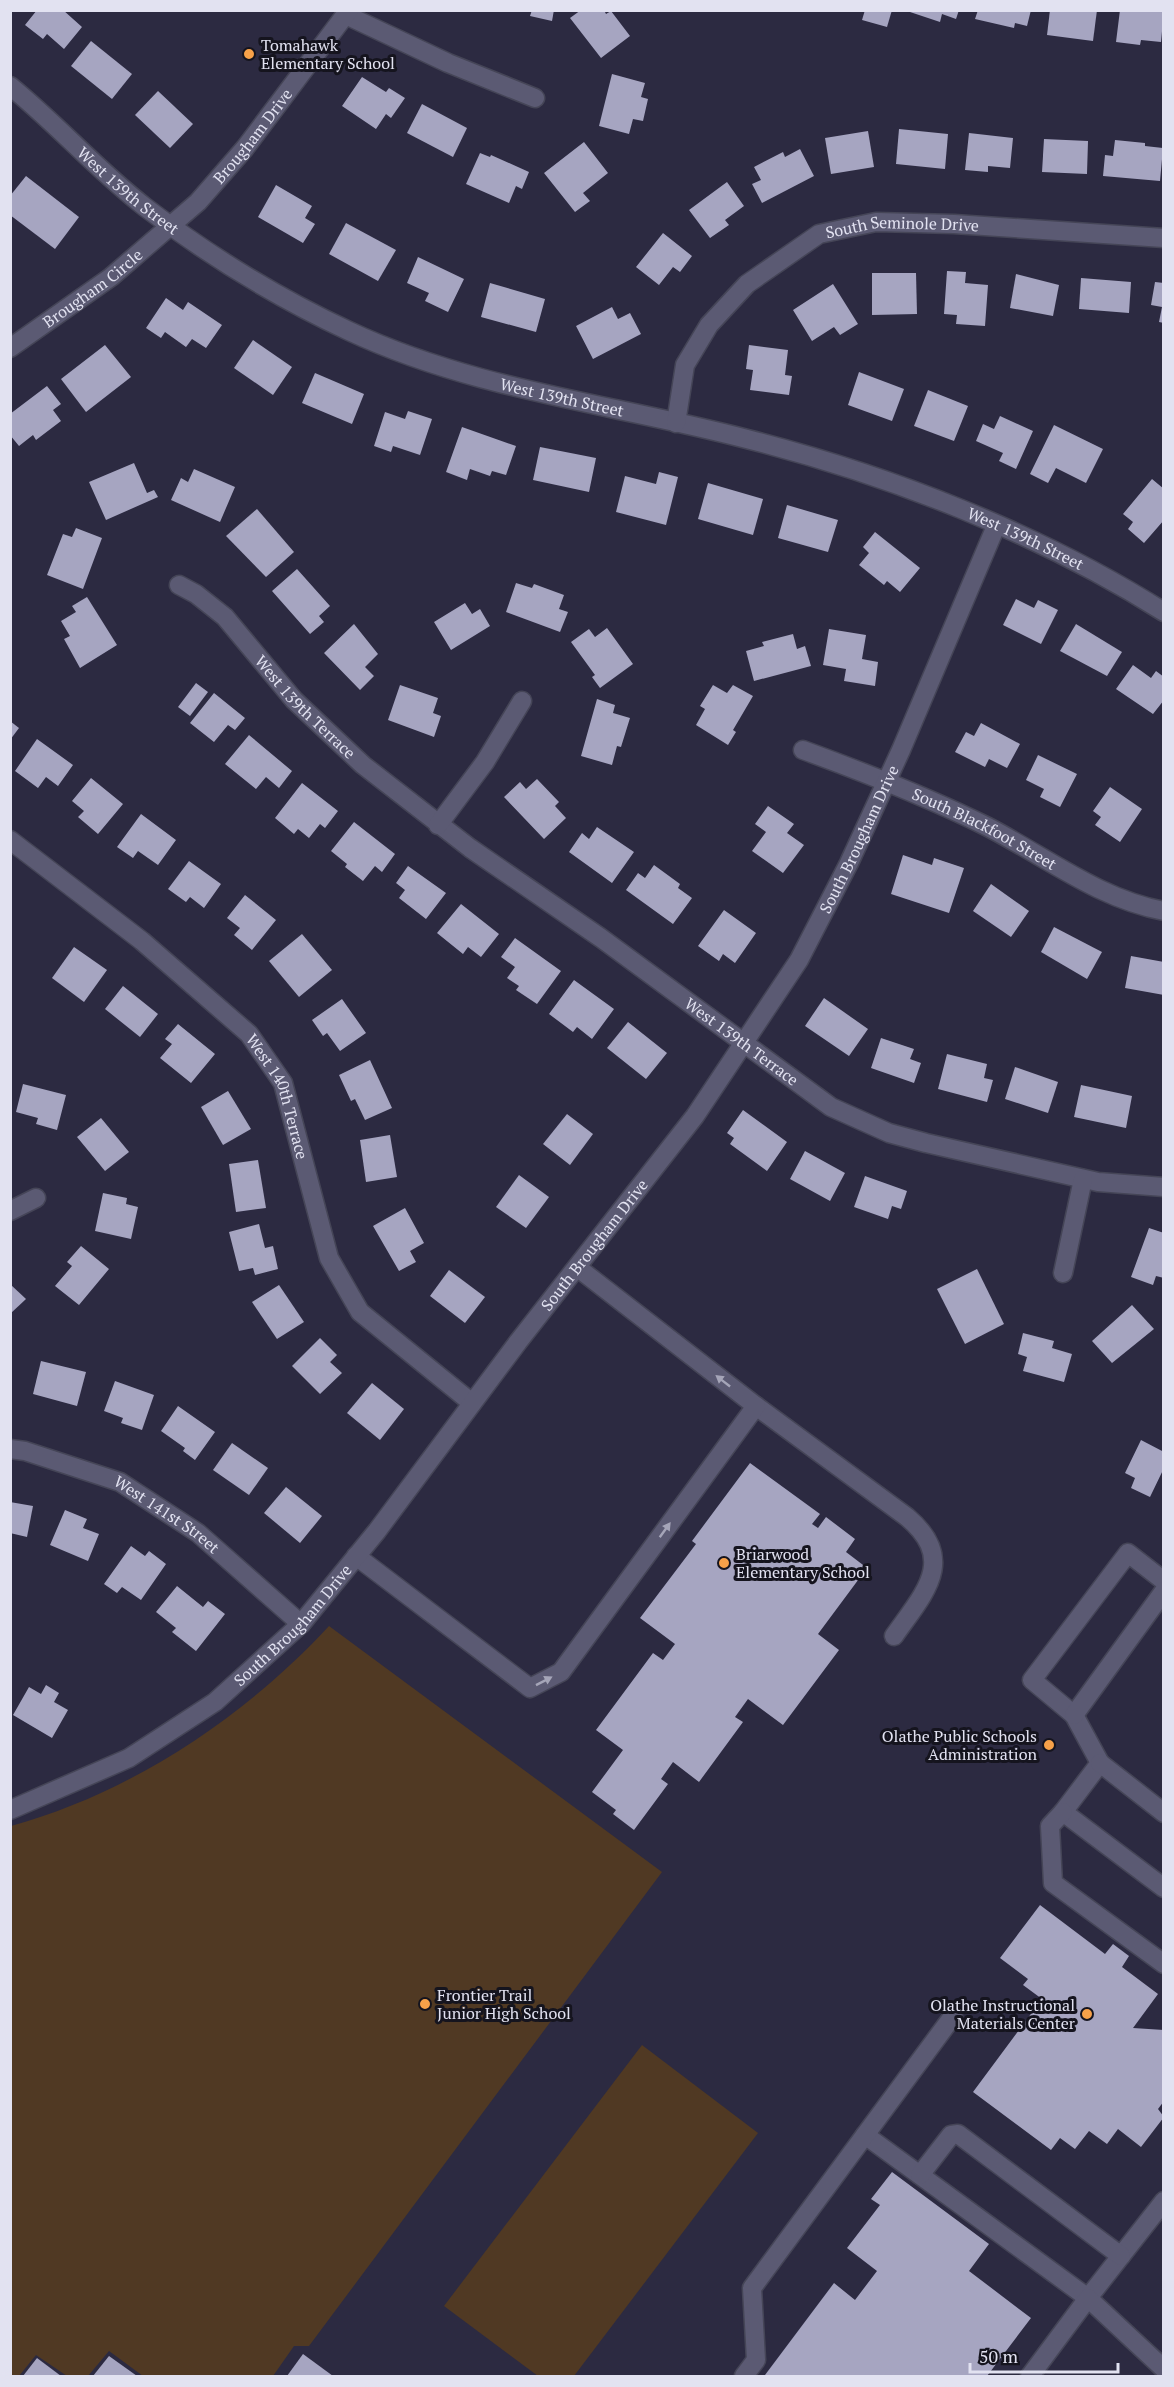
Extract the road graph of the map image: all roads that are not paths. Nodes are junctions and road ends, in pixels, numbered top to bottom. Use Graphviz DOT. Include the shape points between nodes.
graph roads {
  1 [pos="348,13"];
  2 [pos="10,86"];
  3 [pos="535,98"];
  4 [pos="171,226"];
  5 [pos="1164,238"];
  6 [pos="10,348"];
  7 [pos="676,423"];
  8 [pos="996,526"];
  9 [pos="179,585"];
  10 [pos="1164,612"];
  11 [pos="522,701"];
  12 [pos="803,750"];
  13 [pos="887,780"];
  14 [pos="438,825"];
  15 [pos="10,840"];
  16 [pos="1164,911"];
  17 [pos="743,1044"];
  18 [pos="1083,1179"];
  19 [pos="1164,1187"];
  20 [pos="36,1197"];
  21 [pos="10,1211"];
  22 [pos="578,1268"];
  23 [pos="1063,1273"];
  24 [pos="472,1403"];
  25 [pos="756,1406"];
  26 [pos="10,1449"];
  27 [pos="356,1556"];
  28 [pos="1164,1581"];
  29 [pos="1164,1591"];
  30 [pos="301,1624"];
  31 [pos="894,1635"];
  32 [pos="1074,1715"];
  33 [pos="1100,1763"];
  34 [pos="10,1810"];
  35 [pos="1063,1812"];
  36 [pos="1164,1814"];
  37 [pos="1164,1888"];
  38 [pos="1164,1964"];
  39 [pos="952,2016"];
  40 [pos="865,2135"];
  41 [pos="920,2175"];
  42 [pos="1164,2201"];
  43 [pos="1120,2256"];
  44 [pos="1088,2298"];
  45 [pos="1164,2369"];
  46 [pos="744,2376"];
  47 [pos="1030,2376"];
  1 -- 3 [label="street" via="447,63"];
  1 -- 4 [label="street, Brougham Drive" via="244,148 198,202"];
  2 -- 4 [label="street, West 139th Street"];
  4 -- 6 [label="street, Brougham Circle" via="111,277"];
  4 -- 7 [label="street, West 139th Street" via="273,293 350,332 421,360 502,385"];
  5 -- 7 [label="street, South Seminole Drive" via="876,222 819,234 747,284 709,325 685,365"];
  7 -- 8 [label="street, West 139th Street" via="746,438 886,480"];
  8 -- 10 [label="street, West 139th Street" via="1092,568"];
  8 -- 13 [label="street, South Brougham Drive"];
  9 -- 14 [label="street, West 139th Terrace" via="225,617 321,728"];
  11 -- 14 [label="street"];
  12 -- 13 [label="street, South Blackfoot Street"];
  13 -- 16 [label="street, South Blackfoot Street" via="988,827 1107,894"];
  13 -- 17 [label="street, South Brougham Drive" via="799,960"];
  14 -- 17 [label="street, West 139th Terrace" via="602,938"];
  15 -- 24 [label="street, West 140th Terrace" via="142,941 249,1034 283,1083 329,1258 360,1312"];
  17 -- 18 [label="street, West 139th Terrace" via="817,1098 871,1126 926,1143"];
  17 -- 22 [label="street, South Brougham Drive" via="696,1116"];
  18 -- 19 [label="street, West 139th Terrace"];
  18 -- 23 [label="street"];
  20 -- 21 [label="street"];
  22 -- 24 [label="street, South Brougham Drive"];
  25 -- 22 [label="street, one-way"];
  24 -- 27 [label="street, South Brougham Drive"];
  27 -- 25 [label="street, one-way" via="530,1688 561,1672"];
  25 -- 31 [label="street" via="907,1517 930,1543 934,1564 929,1585"];
  26 -- 30 [label="street, West 141st Street" via="25,1450 120,1482 198,1533"];
  27 -- 30 [label="street, South Brougham Drive"];
  28 -- 32 [label="street" via="1128,1554 1032,1680"];
  29 -- 32 [label="street"];
  30 -- 34 [label="street, South Brougham Drive" via="215,1702 129,1758"];
  32 -- 33 [label="street"];
  33 -- 35 [label="street"];
  33 -- 36 [label="street"];
  35 -- 37 [label="street"];
  35 -- 38 [label="street" via="1050,1826 1053,1883"];
  39 -- 40 [label="street"];
  40 -- 41 [label="street"];
  40 -- 46 [label="street" via="752,2288 756,2360"];
  41 -- 43 [label="street" via="951,2135 958,2134"];
  41 -- 44 [label="street"];
  42 -- 43 [label="street"];
  43 -- 44 [label="street"];
  44 -- 45 [label="street"];
  44 -- 47 [label="street"];
}
